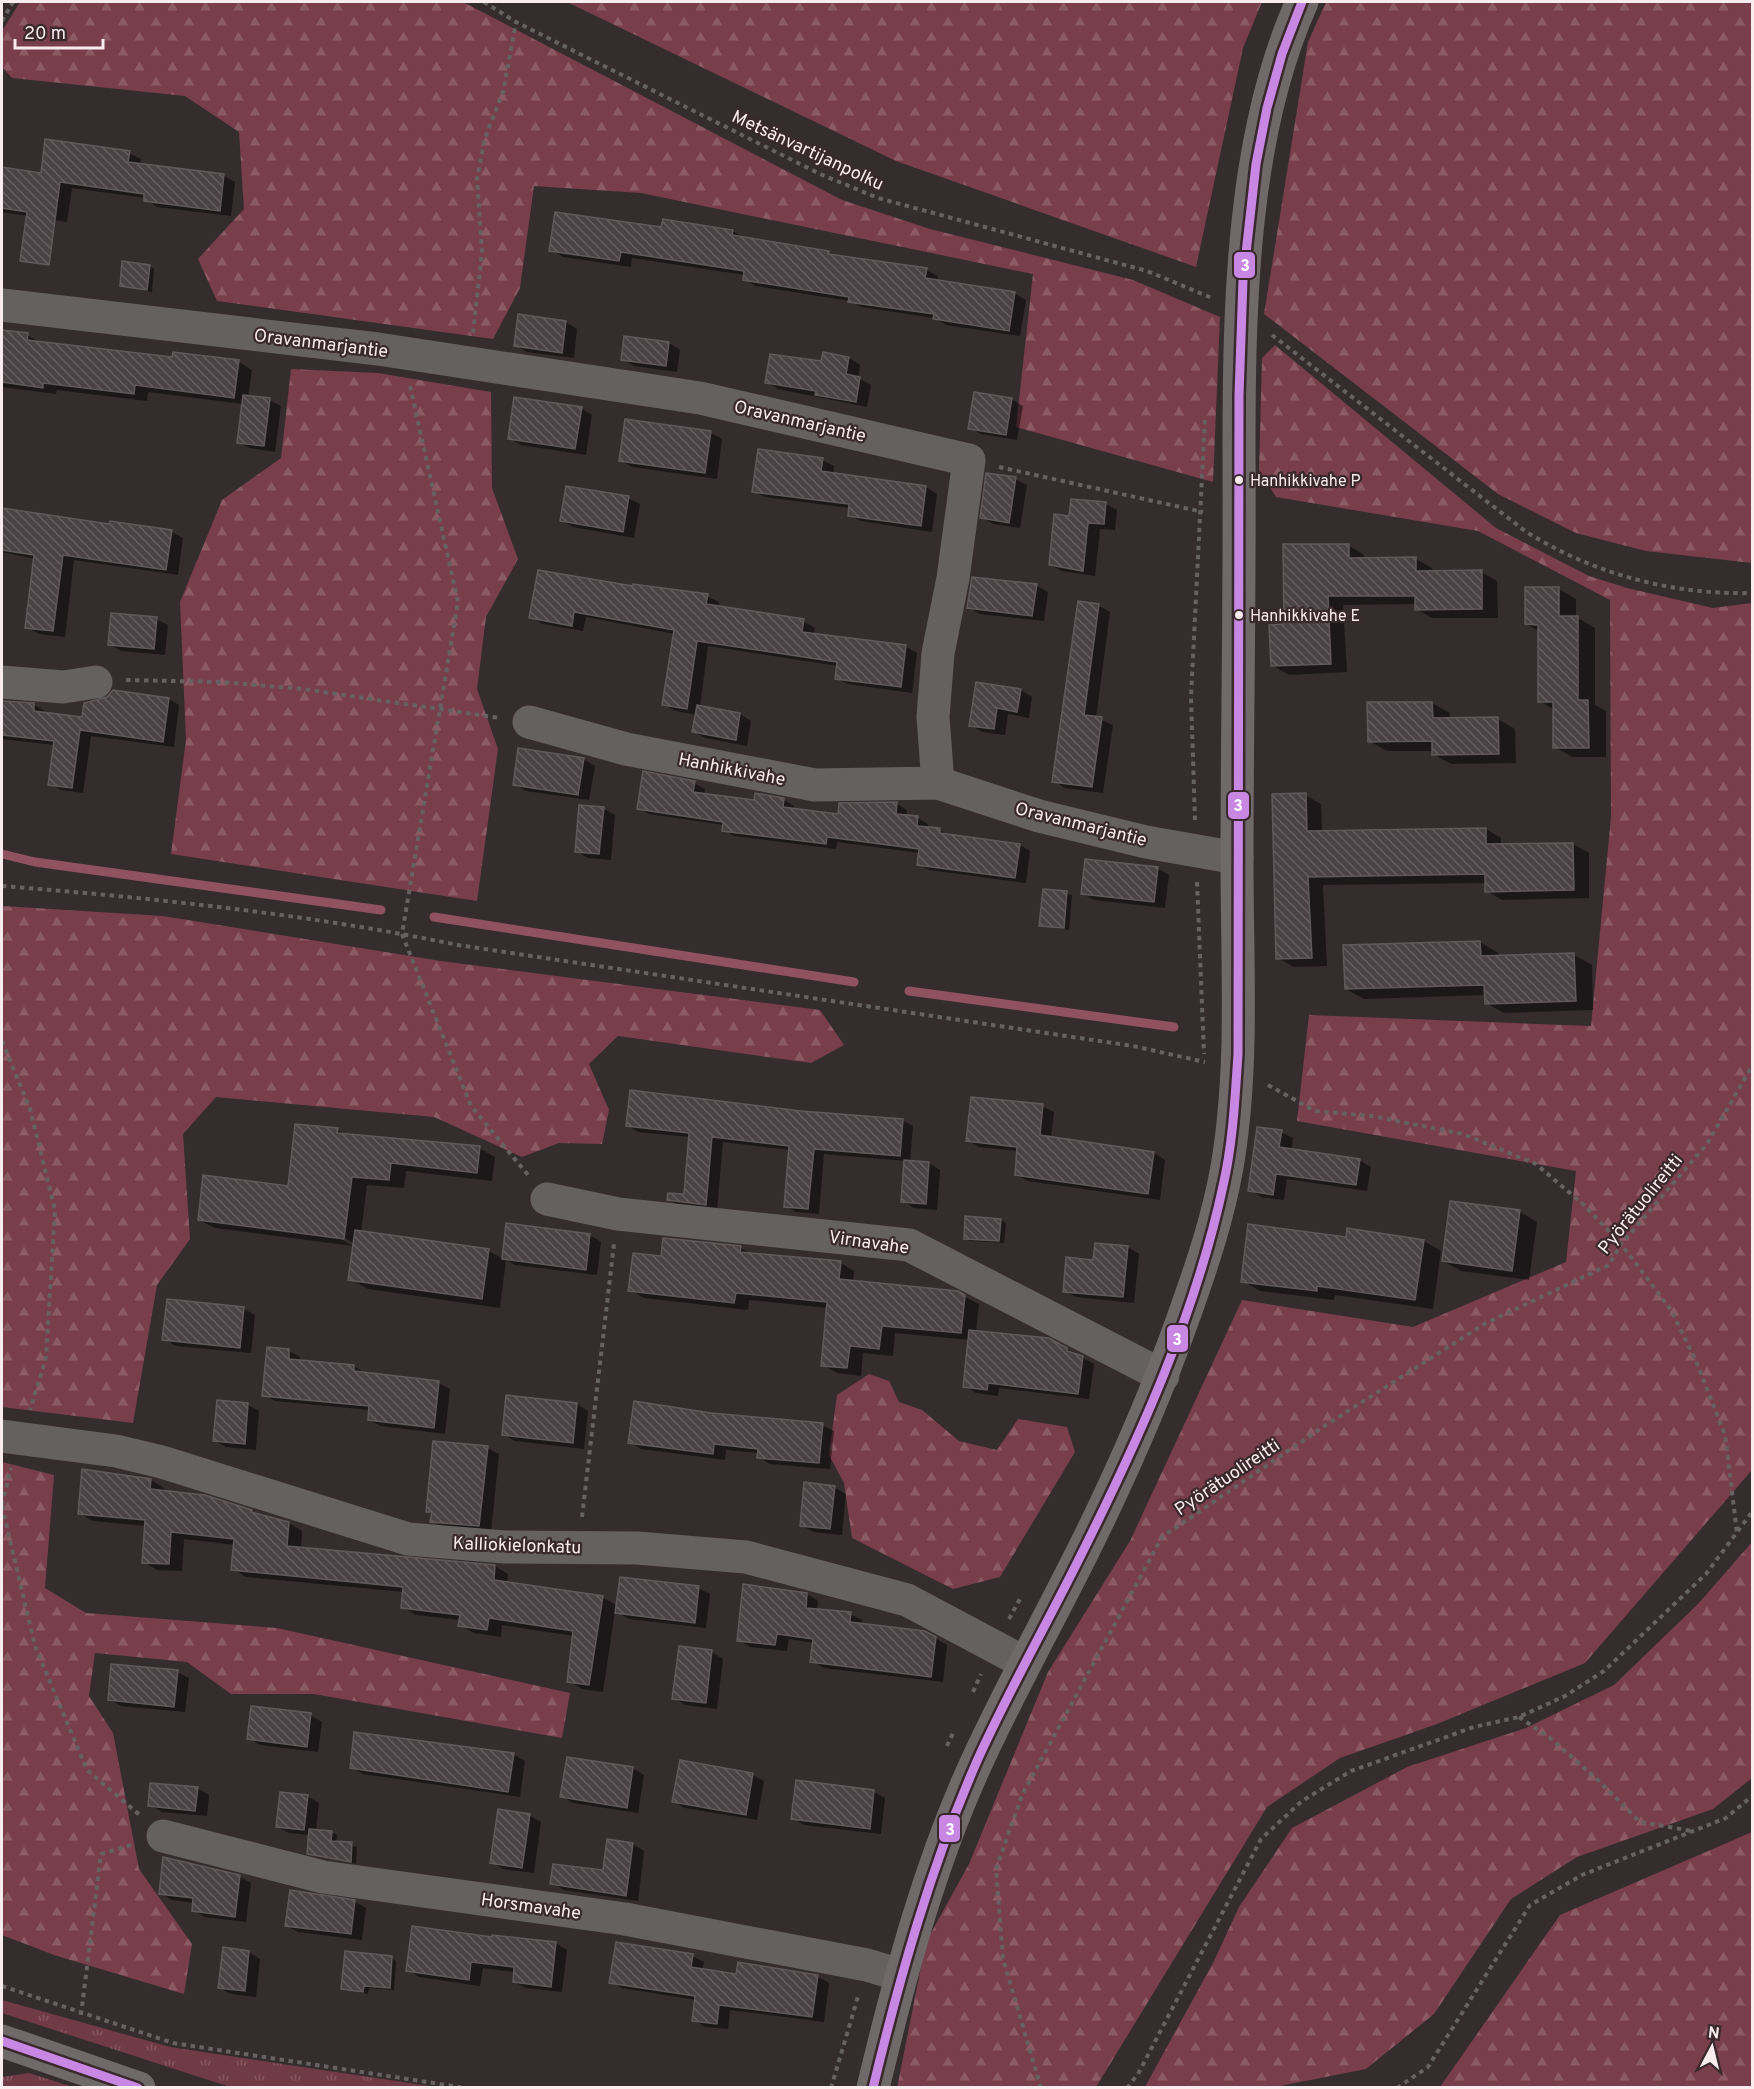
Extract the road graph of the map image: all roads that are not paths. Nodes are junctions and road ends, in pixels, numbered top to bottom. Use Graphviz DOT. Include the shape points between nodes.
graph roads {
  1 [pos="1302,2"];
  2 [pos="2,305"];
  3 [pos="2,682"];
  4 [pos="96,682"];
  5 [pos="529,722"];
  6 [pos="938,783"];
  7 [pos="1237,858"];
  8 [pos="547,1199"];
  9 [pos="1163,1376"];
  10 [pos="10,1437"];
  11 [pos="1025,1663"];
  12 [pos="164,1836"];
  13 [pos="900,1975"];
  14 [pos="2,2041"];
  15 [pos="139,2088"];
  16 [pos="873,2088"];
  1 -- 7 [label="main road" via="1284,42 1266,109 1253,184 1223,307 1239,515"];
  2 -- 6 [label="street, Oravanmarjantie" via="402,353 700,398 969,460 938,653 933,717"];
  3 -- 4 [label="street" via="63,687"];
  5 -- 6 [label="street, Hanhikkivahe" via="626,749 815,784"];
  6 -- 7 [label="street, Oravanmarjantie" via="1039,816"];
  7 -- 9 [label="main road" via="1220,1064 1228,1156 1212,1238"];
  8 -- 9 [label="street, Virnavahe" via="618,1214 909,1245"];
  9 -- 11 [label="main road" via="1093,1531"];
  10 -- 11 [label="street, Kalliokielonkatu" via="116,1451 162,1462 408,1539 505,1547 637,1548 746,1557 907,1600"];
  11 -- 13 [label="main road" via="951,1824"];
  12 -- 13 [label="street, Horsmavahe" via="323,1877 625,1919 867,1965"];
  13 -- 16 [label="main road"];
  14 -- 15 [label="main road"];
}
